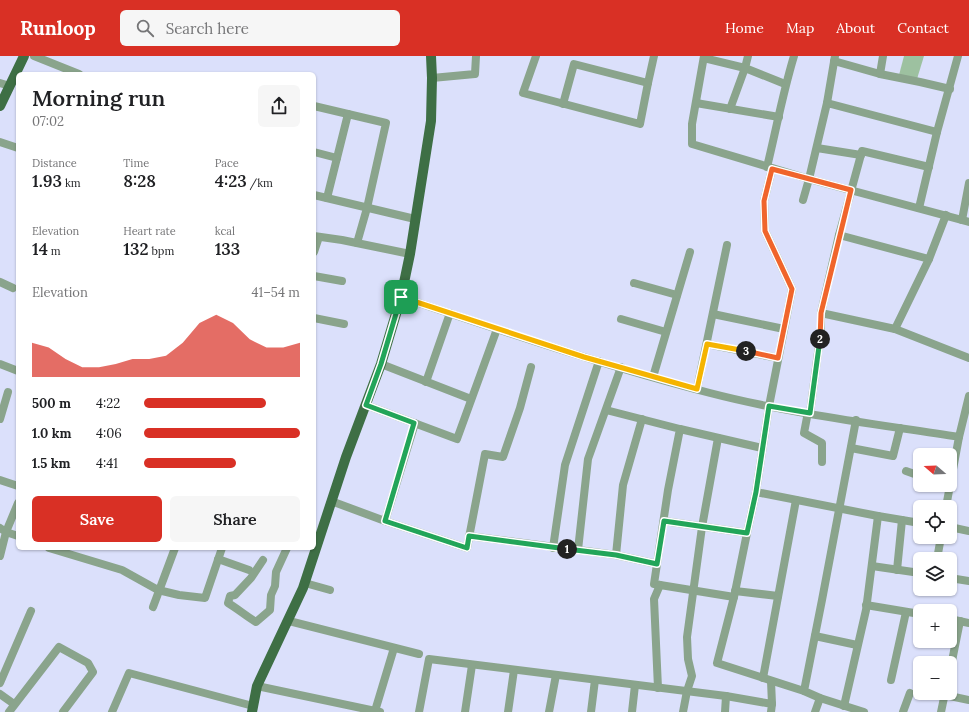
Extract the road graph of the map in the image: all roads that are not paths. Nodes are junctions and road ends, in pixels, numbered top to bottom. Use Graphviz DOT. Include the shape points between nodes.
graph roads {
  1 [pos="24,56"];
  2 [pos="34,56"];
  3 [pos="431,56"];
  4 [pos="476,56"];
  5 [pos="536,56"];
  6 [pos="654,56"];
  7 [pos="748,56"];
  8 [pos="794,56"];
  9 [pos="883,56"];
  10 [pos="958,56"];
  11 [pos="704,57"];
  12 [pos="835,59"];
  13 [pos="745,68"];
  14 [pos="17,72"];
  15 [pos="72,72"];
  16 [pos="16,73"];
  17 [pos="880,74"];
  18 [pos="432,78"];
  19 [pos="0,83"];
  20 [pos="648,83"];
  21 [pos="785,84"];
  22 [pos="10,86"];
  23 [pos="950,89"];
  24 [pos="696,102"];
  25 [pos="827,103"];
  26 [pos="563,104"];
  27 [pos="0,106"];
  28 [pos="316,106"];
  29 [pos="730,108"];
  30 [pos="348,114"];
  31 [pos="779,117"];
  32 [pos="937,132"];
  33 [pos="0,142"];
  34 [pos="16,147"];
  35 [pos="817,148"];
  36 [pos="316,153"];
  37 [pos="861,155"];
  38 [pos="337,158"];
  39 [pos="929,167"];
  40 [pos="770,168"];
  41 [pos="809,179"];
  42 [pos="969,183"];
  43 [pos="851,190"];
  44 [pos="316,195"];
  45 [pos="327,198"];
  46 [pos="803,200"];
  47 [pos="367,208"];
  48 [pos="919,208"];
  49 [pos="946,215"];
  50 [pos="415,219"];
  51 [pos="966,221"];
  52 [pos="839,235"];
  53 [pos="316,236"];
  54 [pos="357,243"];
  55 [pos="727,245"];
  56 [pos="690,252"];
  57 [pos="410,254"];
  58 [pos="928,259"];
  59 [pos="316,276"];
  60 [pos="342,281"];
  61 [pos="0,282"];
  62 [pos="634,283"];
  63 [pos="13,288"];
  64 [pos="677,295"];
  65 [pos="401,297"];
  66 [pos="821,313"];
  67 [pos="450,314"];
  68 [pos="713,314"];
  69 [pos="316,318"];
  70 [pos="621,319"];
  71 [pos="344,324"];
  72 [pos="497,329"];
  73 [pos="784,329"];
  74 [pos="895,330"];
  75 [pos="666,332"];
  76 [pos="707,344"];
  77 [pos="778,358"];
  78 [pos="969,358"];
  79 [pos="599,361"];
  80 [pos="0,364"];
  81 [pos="381,364"];
  82 [pos="531,367"];
  83 [pos="621,368"];
  84 [pos="16,370"];
  85 [pos="653,377"];
  86 [pos="426,382"];
  87 [pos="697,389"];
  88 [pos="8,392"];
  89 [pos="969,396"];
  90 [pos="471,399"];
  91 [pos="366,405"];
  92 [pos="769,406"];
  93 [pos="606,410"];
  94 [pos="809,413"];
  95 [pos="0,419"];
  96 [pos="642,419"];
  97 [pos="856,420"];
  98 [pos="414,423"];
  99 [pos="900,428"];
  100 [pos="680,429"];
  101 [pos="959,437"];
  102 [pos="718,438"];
  103 [pos="762,448"];
  104 [pos="851,448"];
  105 [pos="957,448"];
  106 [pos="822,462"];
  107 [pos="906,471"];
  108 [pos="913,474"];
  109 [pos="0,480"];
  110 [pos="16,485"];
  111 [pos="756,492"];
  112 [pos="796,500"];
  113 [pos="331,501"];
  114 [pos="16,507"];
  115 [pos="839,508"];
  116 [pos="878,516"];
  117 [pos="902,520"];
  118 [pos="385,521"];
  119 [pos="664,521"];
  120 [pos="913,521"];
  121 [pos="702,527"];
  122 [pos="957,528"];
  123 [pos="3,530"];
  124 [pos="969,530"];
  125 [pos="747,533"];
  126 [pos="16,535"];
  127 [pos="469,536"];
  128 [pos="316,539"];
  129 [pos="553,548"];
  130 [pos="56,550"];
  131 [pos="174,550"];
  132 [pos="221,550"];
  133 [pos="286,550"];
  134 [pos="313,550"];
  135 [pos="578,550"];
  136 [pos="616,555"];
  137 [pos="0,556"];
  138 [pos="218,559"];
  139 [pos="263,560"];
  140 [pos="657,564"];
  141 [pos="872,566"];
  142 [pos="249,570"];
  143 [pos="897,570"];
  144 [pos="913,572"];
  145 [pos="957,579"];
  146 [pos="969,581"];
  147 [pos="305,583"];
  148 [pos="660,585"];
  149 [pos="158,590"];
  150 [pos="330,590"];
  151 [pos="694,591"];
  152 [pos="735,594"];
  153 [pos="778,596"];
  154 [pos="866,605"];
  155 [pos="153,607"];
  156 [pos="31,610"];
  157 [pos="906,612"];
  158 [pos="913,613"];
  159 [pos="289,622"];
  160 [pos="965,622"];
  161 [pos="815,636"];
  162 [pos="858,645"];
  163 [pos="394,648"];
  164 [pos="419,654"];
  165 [pos="955,656"];
  166 [pos="472,665"];
  167 [pos="514,670"];
  168 [pos="556,675"];
  169 [pos="763,678"];
  170 [pos="594,680"];
  171 [pos="891,680"];
  172 [pos="771,681"];
  173 [pos="0,682"];
  174 [pos="257,686"];
  175 [pos="634,686"];
  176 [pos="658,688"];
  177 [pos="687,691"];
  178 [pos="804,691"];
  179 [pos="910,693"];
  180 [pos="0,694"];
  181 [pos="726,696"];
  182 [pos="957,697"];
  183 [pos="820,698"];
  184 [pos="944,700"];
  185 [pos="969,700"];
  186 [pos="14,704"];
  187 [pos="844,706"];
  188 [pos="772,708"];
  189 [pos="253,709"];
  190 [pos="378,711"];
  191 [pos="858,711"];
  192 [pos="9,712"];
  193 [pos="63,712"];
  194 [pos="112,712"];
  195 [pos="419,712"];
  196 [pos="465,712"];
  197 [pos="508,712"];
  198 [pos="549,712"];
  199 [pos="591,712"];
  200 [pos="632,712"];
  201 [pos="683,712"];
  202 [pos="725,712"];
  203 [pos="815,712"];
  204 [pos="903,712"];
  205 [pos="941,712"];
  1 -- 14 [label="main road"];
  2 -- 15 [label="street"];
  3 -- 18 [label="main road"];
  4 -- 18 [label="street" via="475,74"];
  5 -- 26 [label="street" via="523,93"];
  6 -- 20 [label="street"];
  7 -- 13 [label="street"];
  8 -- 21 [label="street"];
  9 -- 17 [label="street"];
  10 -- 23 [label="street"];
  11 -- 13 [label="street"];
  11 -- 24 [label="street"];
  12 -- 17 [label="street"];
  12 -- 25 [label="street"];
  13 -- 21 [label="street"];
  13 -- 29 [label="street"];
  16 -- 22 [label="main road"];
  17 -- 23 [label="street"];
  18 -- 50 [label="main road" via="431,121"];
  19 -- 22 [label="street"];
  20 -- 26 [label="street" via="574,64"];
  20 -- 26 [label="street" via="640,124"];
  21 -- 31 [label="street"];
  22 -- 27 [label="main road"];
  23 -- 32 [label="street"];
  24 -- 29 [label="street"];
  24 -- 40 [label="street" via="692,144"];
  25 -- 32 [label="street"];
  25 -- 35 [label="street"];
  28 -- 30 [label="street"];
  29 -- 31 [label="street"];
  30 -- 38 [label="street"];
  30 -- 47 [label="street" via="386,123"];
  31 -- 40 [label="street"];
  32 -- 39 [label="street"];
  33 -- 34 [label="street"];
  35 -- 37 [label="street"];
  35 -- 41 [label="street"];
  36 -- 38 [label="street"];
  37 -- 39 [label="street" via="862,151"];
  37 -- 43 [label="street"];
  38 -- 45 [label="street"];
  39 -- 48 [label="street"];
  40 -- 41 [label="street"];
  40 -- 73 [label="street" via="764,201 765,231 792,289"];
  41 -- 43 [label="street"];
  41 -- 46 [label="street"];
  42 -- 51 [label="street"];
  43 -- 48 [label="street"];
  43 -- 52 [label="street"];
  44 -- 45 [label="street"];
  45 -- 47 [label="street"];
  47 -- 50 [label="street"];
  47 -- 54 [label="street"];
  48 -- 49 [label="street"];
  49 -- 51 [label="street"];
  49 -- 58 [label="street"];
  50 -- 57 [label="main road"];
  52 -- 58 [label="street"];
  52 -- 66 [label="street"];
  53 -- 54 [label="street"];
  54 -- 57 [label="street"];
  55 -- 68 [label="street"];
  56 -- 64 [label="street"];
  57 -- 65 [label="main road"];
  58 -- 74 [label="street"];
  59 -- 60 [label="street"];
  61 -- 63 [label="street"];
  62 -- 64 [label="street"];
  64 -- 75 [label="street"];
  65 -- 67 [label="street"];
  65 -- 81 [label="main road"];
  66 -- 74 [label="street"];
  66 -- 94 [label="street" via="821,330"];
  67 -- 72 [label="street"];
  67 -- 86 [label="street"];
  68 -- 73 [label="street"];
  68 -- 76 [label="street"];
  69 -- 71 [label="street"];
  70 -- 75 [label="street"];
  72 -- 79 [label="street"];
  72 -- 90 [label="street"];
  73 -- 77 [label="street"];
  74 -- 78 [label="street"];
  75 -- 85 [label="street"];
  76 -- 77 [label="street"];
  76 -- 87 [label="street"];
  77 -- 92 [label="street"];
  79 -- 83 [label="street"];
  79 -- 129 [label="street" via="565,465"];
  80 -- 84 [label="street"];
  81 -- 86 [label="street"];
  81 -- 91 [label="main road"];
  82 -- 127 [label="street" via="504,457 485,454"];
  83 -- 85 [label="street"];
  83 -- 93 [label="street"];
  85 -- 87 [label="street"];
  86 -- 90 [label="street"];
  87 -- 92 [label="street"];
  88 -- 95 [label="street"];
  89 -- 101 [label="street"];
  90 -- 98 [label="street" via="457,439"];
  91 -- 98 [label="street"];
  91 -- 113 [label="main road"];
  92 -- 94 [label="street"];
  92 -- 103 [label="street"];
  93 -- 96 [label="street"];
  93 -- 135 [label="street" via="588,459"];
  94 -- 97 [label="street"];
  94 -- 106 [label="street" via="804,433 822,442"];
  96 -- 100 [label="street"];
  96 -- 136 [label="street" via="623,485"];
  97 -- 99 [label="street"];
  97 -- 104 [label="street"];
  98 -- 118 [label="street"];
  99 -- 101 [label="street"];
  99 -- 104 [label="street" via="893,456"];
  100 -- 102 [label="street"];
  100 -- 119 [label="street"];
  101 -- 105 [label="street"];
  102 -- 103 [label="street"];
  102 -- 121 [label="street"];
  103 -- 111 [label="street"];
  104 -- 115 [label="street"];
  107 -- 108 [label="street"];
  109 -- 110 [label="street"];
  111 -- 112 [label="street"];
  111 -- 125 [label="street"];
  112 -- 115 [label="street"];
  112 -- 153 [label="street"];
  113 -- 118 [label="street"];
  113 -- 128 [label="main road"];
  114 -- 123 [label="street"];
  115 -- 116 [label="street"];
  115 -- 161 [label="street"];
  116 -- 117 [label="street"];
  116 -- 141 [label="street"];
  117 -- 120 [label="street"];
  117 -- 143 [label="street"];
  118 -- 127 [label="street" via="467,548"];
  119 -- 121 [label="street"];
  119 -- 140 [label="street"];
  121 -- 125 [label="street"];
  121 -- 151 [label="street"];
  122 -- 124 [label="street"];
  123 -- 126 [label="street"];
  123 -- 137 [label="street"];
  125 -- 152 [label="street"];
  127 -- 129 [label="street"];
  129 -- 135 [label="street"];
  130 -- 149 [label="street" via="122,570"];
  131 -- 149 [label="street"];
  132 -- 138 [label="street"];
  133 -- 139 [label="street" via="276,572 270,610 256,622 228,603 230,596 235,596"];
  134 -- 147 [label="main road"];
  135 -- 136 [label="street"];
  136 -- 140 [label="street"];
  138 -- 142 [label="street"];
  138 -- 149 [label="street" via="205,598"];
  140 -- 148 [label="street" via="654,584"];
  141 -- 143 [label="street"];
  141 -- 154 [label="street"];
  143 -- 144 [label="street"];
  145 -- 146 [label="street"];
  147 -- 150 [label="street"];
  147 -- 159 [label="main road"];
  148 -- 151 [label="street"];
  148 -- 176 [label="street" via="654,598"];
  149 -- 155 [label="street"];
  151 -- 152 [label="street"];
  151 -- 177 [label="street" via="686,648 692,676"];
  152 -- 153 [label="street"];
  152 -- 169 [label="street" via="717,663"];
  153 -- 169 [label="street"];
  154 -- 157 [label="street"];
  154 -- 162 [label="street"];
  156 -- 173 [label="street"];
  157 -- 158 [label="street"];
  157 -- 171 [label="street"];
  159 -- 163 [label="street"];
  159 -- 174 [label="main road"];
  160 -- 165 [label="street"];
  161 -- 162 [label="street"];
  161 -- 178 [label="street"];
  162 -- 187 [label="street"];
  163 -- 164 [label="street"];
  163 -- 190 [label="street"];
  166 -- 167 [label="street"];
  166 -- 195 [label="street" via="429,659"];
  166 -- 196 [label="street"];
  167 -- 168 [label="street"];
  167 -- 197 [label="street"];
  168 -- 170 [label="street"];
  168 -- 198 [label="street"];
  169 -- 172 [label="street"];
  170 -- 175 [label="street"];
  170 -- 199 [label="street"];
  172 -- 178 [label="street"];
  172 -- 188 [label="street"];
  174 -- 189 [label="main road"];
  174 -- 190 [label="street"];
  175 -- 176 [label="street"];
  175 -- 200 [label="street"];
  176 -- 177 [label="street"];
  177 -- 181 [label="street"];
  177 -- 201 [label="street"];
  178 -- 183 [label="street"];
  179 -- 204 [label="street"];
  180 -- 186 [label="street"];
  181 -- 188 [label="street"];
  181 -- 202 [label="street"];
  182 -- 185 [label="street"];
  183 -- 187 [label="street"];
  183 -- 203 [label="street"];
  184 -- 205 [label="street"];
  186 -- 192 [label="street"];
  186 -- 193 [label="street" via="59,647 88,663 93,672"];
  187 -- 191 [label="street"];
  189 -- 194 [label="street" via="129,673"];
}
